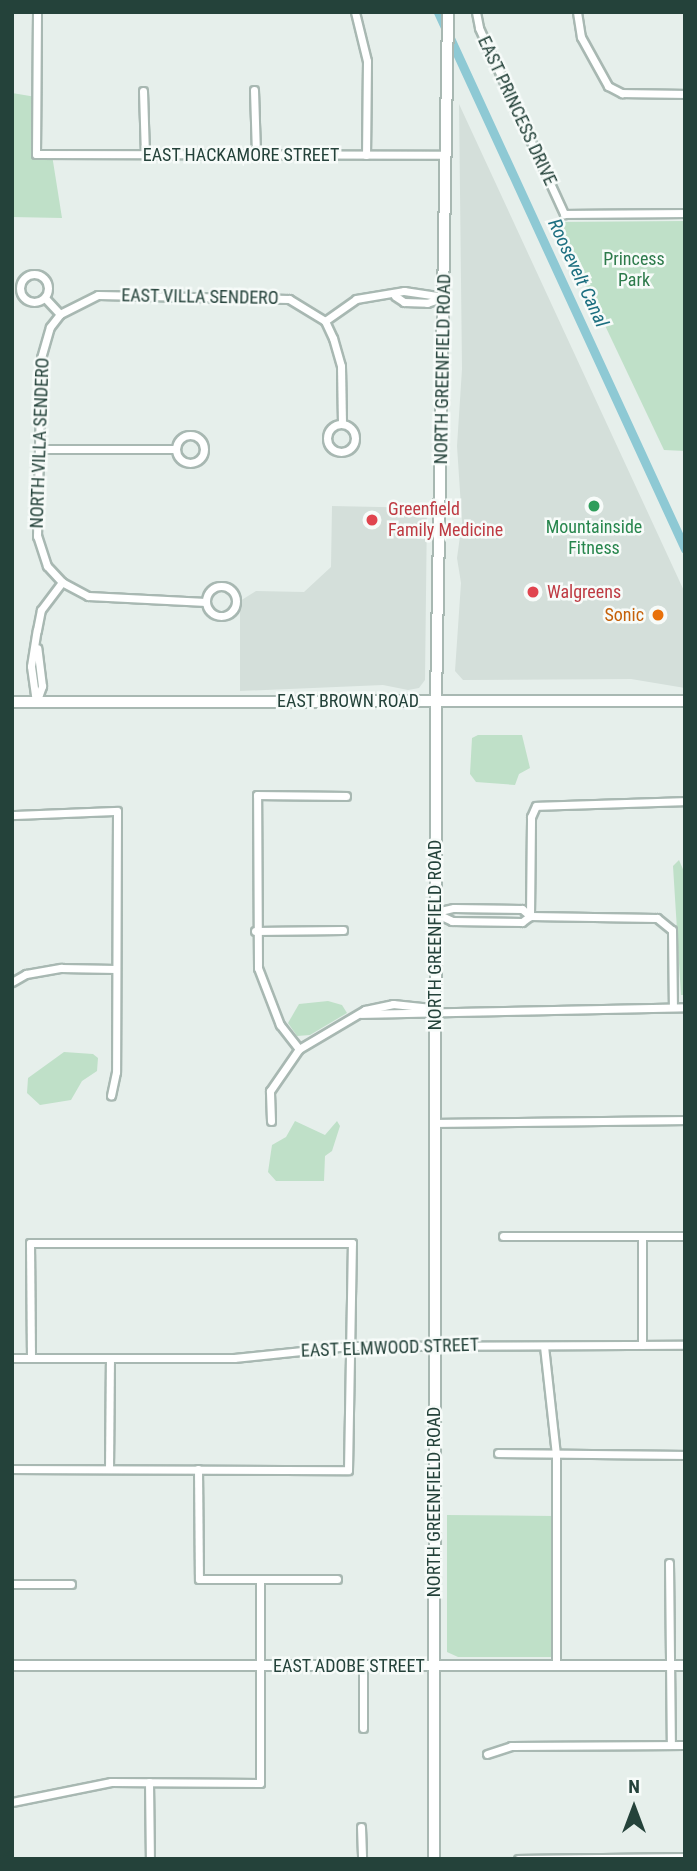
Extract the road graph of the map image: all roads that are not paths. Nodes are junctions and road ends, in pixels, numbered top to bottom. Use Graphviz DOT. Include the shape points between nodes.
graph roads {
  1 [pos="37,12"];
  2 [pos="355,12"];
  3 [pos="476,12"];
  4 [pos="577,12"];
  5 [pos="448,14"];
  6 [pos="254,90"];
  7 [pos="144,91"];
  8 [pos="685,94"];
  9 [pos="145,154"];
  10 [pos="256,155"];
  11 [pos="366,155"];
  12 [pos="446,155"];
  13 [pos="685,213"];
  14 [pos="444,297"];
  15 [pos="45,298"];
  16 [pos="60,314"];
  17 [pos="325,321"];
  18 [pos="342,424"];
  19 [pos="39,449"];
  20 [pos="176,449"];
  21 [pos="62,582"];
  22 [pos="206,602"];
  23 [pos="436,701"];
  24 [pos="685,701"];
  25 [pos="12,702"];
  26 [pos="36,702"];
  27 [pos="346,796"];
  28 [pos="685,801"];
  29 [pos="12,815"];
  30 [pos="503,909"];
  31 [pos="435,913"];
  32 [pos="530,916"];
  33 [pos="503,922"];
  34 [pos="255,930"];
  35 [pos="343,930"];
  36 [pos="116,969"];
  37 [pos="12,982"];
  38 [pos="673,1007"];
  39 [pos="685,1007"];
  40 [pos="435,1009"];
  41 [pos="299,1049"];
  42 [pos="111,1095"];
  43 [pos="685,1120"];
  44 [pos="271,1121"];
  45 [pos="435,1123"];
  46 [pos="503,1236"];
  47 [pos="642,1236"];
  48 [pos="685,1236"];
  49 [pos="642,1345"];
  50 [pos="685,1345"];
  51 [pos="351,1346"];
  52 [pos="435,1346"];
  53 [pos="544,1346"];
  54 [pos="12,1357"];
  55 [pos="31,1357"];
  56 [pos="110,1358"];
  57 [pos="498,1452"];
  58 [pos="556,1454"];
  59 [pos="685,1455"];
  60 [pos="12,1469"];
  61 [pos="109,1469"];
  62 [pos="198,1469"];
  63 [pos="669,1563"];
  64 [pos="260,1579"];
  65 [pos="337,1579"];
  66 [pos="12,1584"];
  67 [pos="71,1584"];
  68 [pos="685,1664"];
  69 [pos="12,1665"];
  70 [pos="260,1665"];
  71 [pos="556,1665"];
  72 [pos="671,1665"];
  73 [pos="362,1666"];
  74 [pos="434,1666"];
  75 [pos="363,1728"];
  76 [pos="671,1745"];
  77 [pos="685,1745"];
  78 [pos="487,1754"];
  79 [pos="149,1782"];
  80 [pos="12,1802"];
  81 [pos="361,1827"];
  82 [pos="685,1857"];
  83 [pos="150,1859"];
  84 [pos="362,1859"];
  85 [pos="434,1859"];
  86 [pos="518,1859"];
  1 -- 9 [label="street, EAST HACKAMORE STREET" via="36,154"];
  2 -- 11 [label="street" via="367,61"];
  3 -- 13 [label="street, EAST PRINCESS DRIVE" via="479,28 564,214"];
  4 -- 8 [label="street" via="581,37 608,86 622,93"];
  5 -- 12 [label="main road, NORTH GREENFIELD ROAD"];
  6 -- 10 [label="street"];
  7 -- 9 [label="street"];
  9 -- 10 [label="street, EAST HACKAMORE STREET"];
  10 -- 11 [label="street, EAST HACKAMORE STREET"];
  11 -- 12 [label="street, EAST HACKAMORE STREET"];
  12 -- 14 [label="main road, NORTH GREENFIELD ROAD"];
  14 -- 17 [label="street" via="427,303 404,302 395,296 356,299"];
  14 -- 23 [label="main road, NORTH GREENFIELD ROAD"];
  15 -- 15 [label="street" via="46,280 38,274 24,278 20,286 24,298 33,302"];
  15 -- 16 [label="street"];
  16 -- 17 [label="street, EAST VILLA SENDERO" via="99,295 273,296 303,305"];
  16 -- 19 [label="street, NORTH VILLA SENDERO" via="50,327 41,358"];
  17 -- 18 [label="street" via="341,366"];
  18 -- 18 [label="street" via="330,430 327,439 333,450 342,453 355,440"];
  19 -- 20 [label="street"];
  19 -- 21 [label="street, NORTH VILLA SENDERO" via="37,536 47,566"];
  20 -- 20 [label="street" via="178,457 190,463 199,461 205,449 193,435 179,440"];
  21 -- 22 [label="street" via="88,596 114,601"];
  21 -- 26 [label="street" via="41,610 37,647 42,686"];
  22 -- 22 [label="street" via="210,611 223,616 234,608 236,599 227,588 217,587"];
  23 -- 24 [label="main road, EAST BROWN ROAD"];
  23 -- 26 [label="main road, EAST BROWN ROAD"];
  23 -- 31 [label="main road, NORTH GREENFIELD ROAD"];
  25 -- 26 [label="main road, EAST BROWN ROAD"];
  27 -- 34 [label="street" via="257,795"];
  28 -- 32 [label="street" via="542,802 532,811"];
  29 -- 36 [label="street" via="117,811"];
  30 -- 31 [label="street"];
  30 -- 32 [label="street" via="522,909"];
  30 -- 33 [label="street"];
  31 -- 33 [label="street" via="452,921"];
  31 -- 40 [label="main road, NORTH GREENFIELD ROAD"];
  32 -- 33 [label="street" via="522,922"];
  32 -- 38 [label="street" via="651,916 664,921 672,930"];
  34 -- 35 [label="street"];
  34 -- 41 [label="street" via="258,968 271,1006"];
  36 -- 37 [label="street" via="61,968 26,974"];
  36 -- 42 [label="street" via="116,1072"];
  38 -- 39 [label="street"];
  38 -- 40 [label="street"];
  40 -- 41 [label="street" via="361,1014"];
  40 -- 45 [label="main road, NORTH GREENFIELD ROAD"];
  41 -- 44 [label="street" via="270,1091"];
  43 -- 45 [label="street"];
  45 -- 52 [label="main road, NORTH GREENFIELD ROAD"];
  46 -- 47 [label="street"];
  47 -- 48 [label="street"];
  47 -- 49 [label="street"];
  49 -- 50 [label="street, EAST ELMWOOD STREET"];
  49 -- 53 [label="street, EAST ELMWOOD STREET"];
  51 -- 52 [label="street, EAST ELMWOOD STREET"];
  51 -- 55 [label="street" via="352,1244 30,1243"];
  51 -- 56 [label="street, EAST ELMWOOD STREET" via="234,1357"];
  51 -- 62 [label="street" via="348,1470"];
  52 -- 53 [label="street, EAST ELMWOOD STREET"];
  52 -- 74 [label="main road, NORTH GREENFIELD ROAD"];
  53 -- 58 [label="street"];
  54 -- 55 [label="street, EAST ELMWOOD STREET"];
  55 -- 56 [label="street, EAST ELMWOOD STREET"];
  56 -- 61 [label="street"];
  57 -- 58 [label="street"];
  58 -- 59 [label="street"];
  58 -- 71 [label="street"];
  60 -- 61 [label="street"];
  61 -- 62 [label="street"];
  62 -- 64 [label="street" via="199,1579"];
  63 -- 72 [label="street"];
  64 -- 65 [label="street"];
  64 -- 70 [label="street"];
  66 -- 67 [label="street"];
  68 -- 72 [label="street, EAST ADOBE STREET"];
  69 -- 70 [label="street, EAST ADOBE STREET"];
  70 -- 73 [label="street, EAST ADOBE STREET"];
  70 -- 79 [label="street" via="260,1783"];
  71 -- 72 [label="street, EAST ADOBE STREET"];
  71 -- 74 [label="street, EAST ADOBE STREET"];
  72 -- 76 [label="street"];
  73 -- 74 [label="street, EAST ADOBE STREET"];
  73 -- 75 [label="street"];
  74 -- 85 [label="main road, NORTH GREENFIELD ROAD"];
  76 -- 77 [label="street"];
  76 -- 78 [label="street" via="511,1746"];
  79 -- 80 [label="street" via="76,1786"];
  79 -- 83 [label="street"];
  81 -- 84 [label="street"];
  82 -- 86 [label="street"];
}
